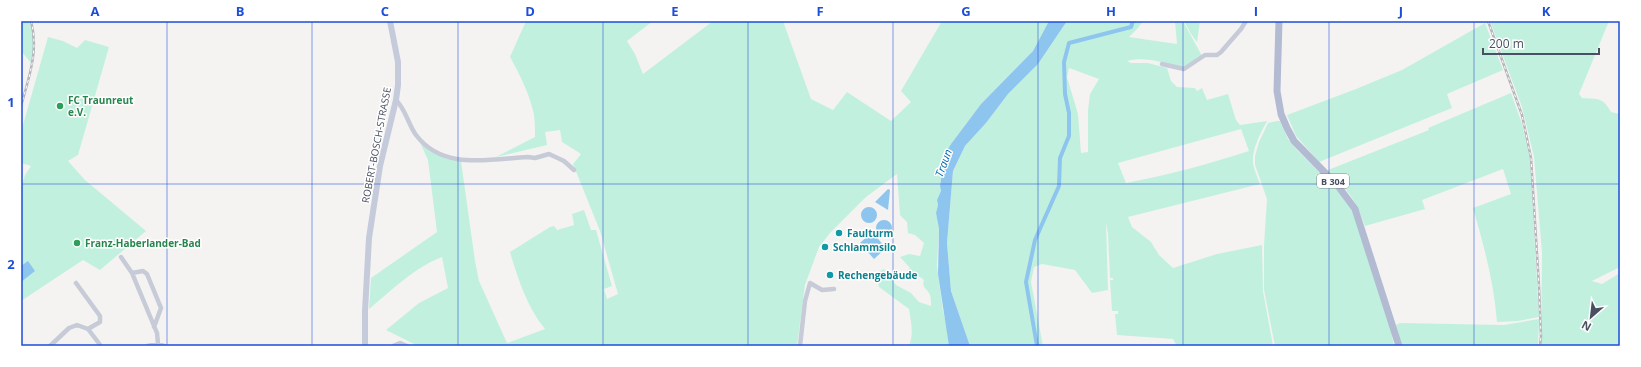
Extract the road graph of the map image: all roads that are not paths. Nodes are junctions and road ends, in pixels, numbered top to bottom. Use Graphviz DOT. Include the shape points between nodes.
graph roads {
  1 [pos="390,21"];
  2 [pos="1246,21"];
  3 [pos="1280,21"];
  4 [pos="1162,64"];
  5 [pos="396,100"];
  6 [pos="574,170"];
  7 [pos="121,257"];
  8 [pos="132,273"];
  9 [pos="76,283"];
  10 [pos="834,289"];
  11 [pos="154,327"];
  12 [pos="88,329"];
  13 [pos="158,344"];
  14 [pos="50,346"];
  15 [pos="101,346"];
  16 [pos="147,346"];
  17 [pos="164,346"];
  18 [pos="365,346"];
  19 [pos="393,346"];
  20 [pos="408,346"];
  21 [pos="800,346"];
  22 [pos="1399,346"];
  1 -- 5 [label="main road, ROBERT-BOSCH-STRASSE" via="398,62"];
  2 -- 4 [label="street" via="1219,54 1205,55 1184,69"];
  3 -- 22 [label="main road, B 304" via="1277,91 1281,114 1294,141 1338,186 1355,209"];
  5 -- 6 [label="street" via="402,105 409,124 424,144 446,157 469,161 535,158 549,154 564,161"];
  5 -- 18 [label="main road, ROBERT-BOSCH-STRASSE" via="374,200 367,269"];
  7 -- 8 [label="street"];
  8 -- 11 [label="street"];
  8 -- 11 [label="street" via="138,270 147,274 161,308"];
  9 -- 12 [label="street" via="100,316 100,322"];
  10 -- 21 [label="street" via="822,290 810,284 805,300"];
  11 -- 13 [label="street"];
  12 -- 14 [label="street" via="81,325 73,326"];
  12 -- 15 [label="street"];
  13 -- 16 [label="street"];
  13 -- 17 [label="street"];
  19 -- 20 [label="street" via="400,343"];
}
